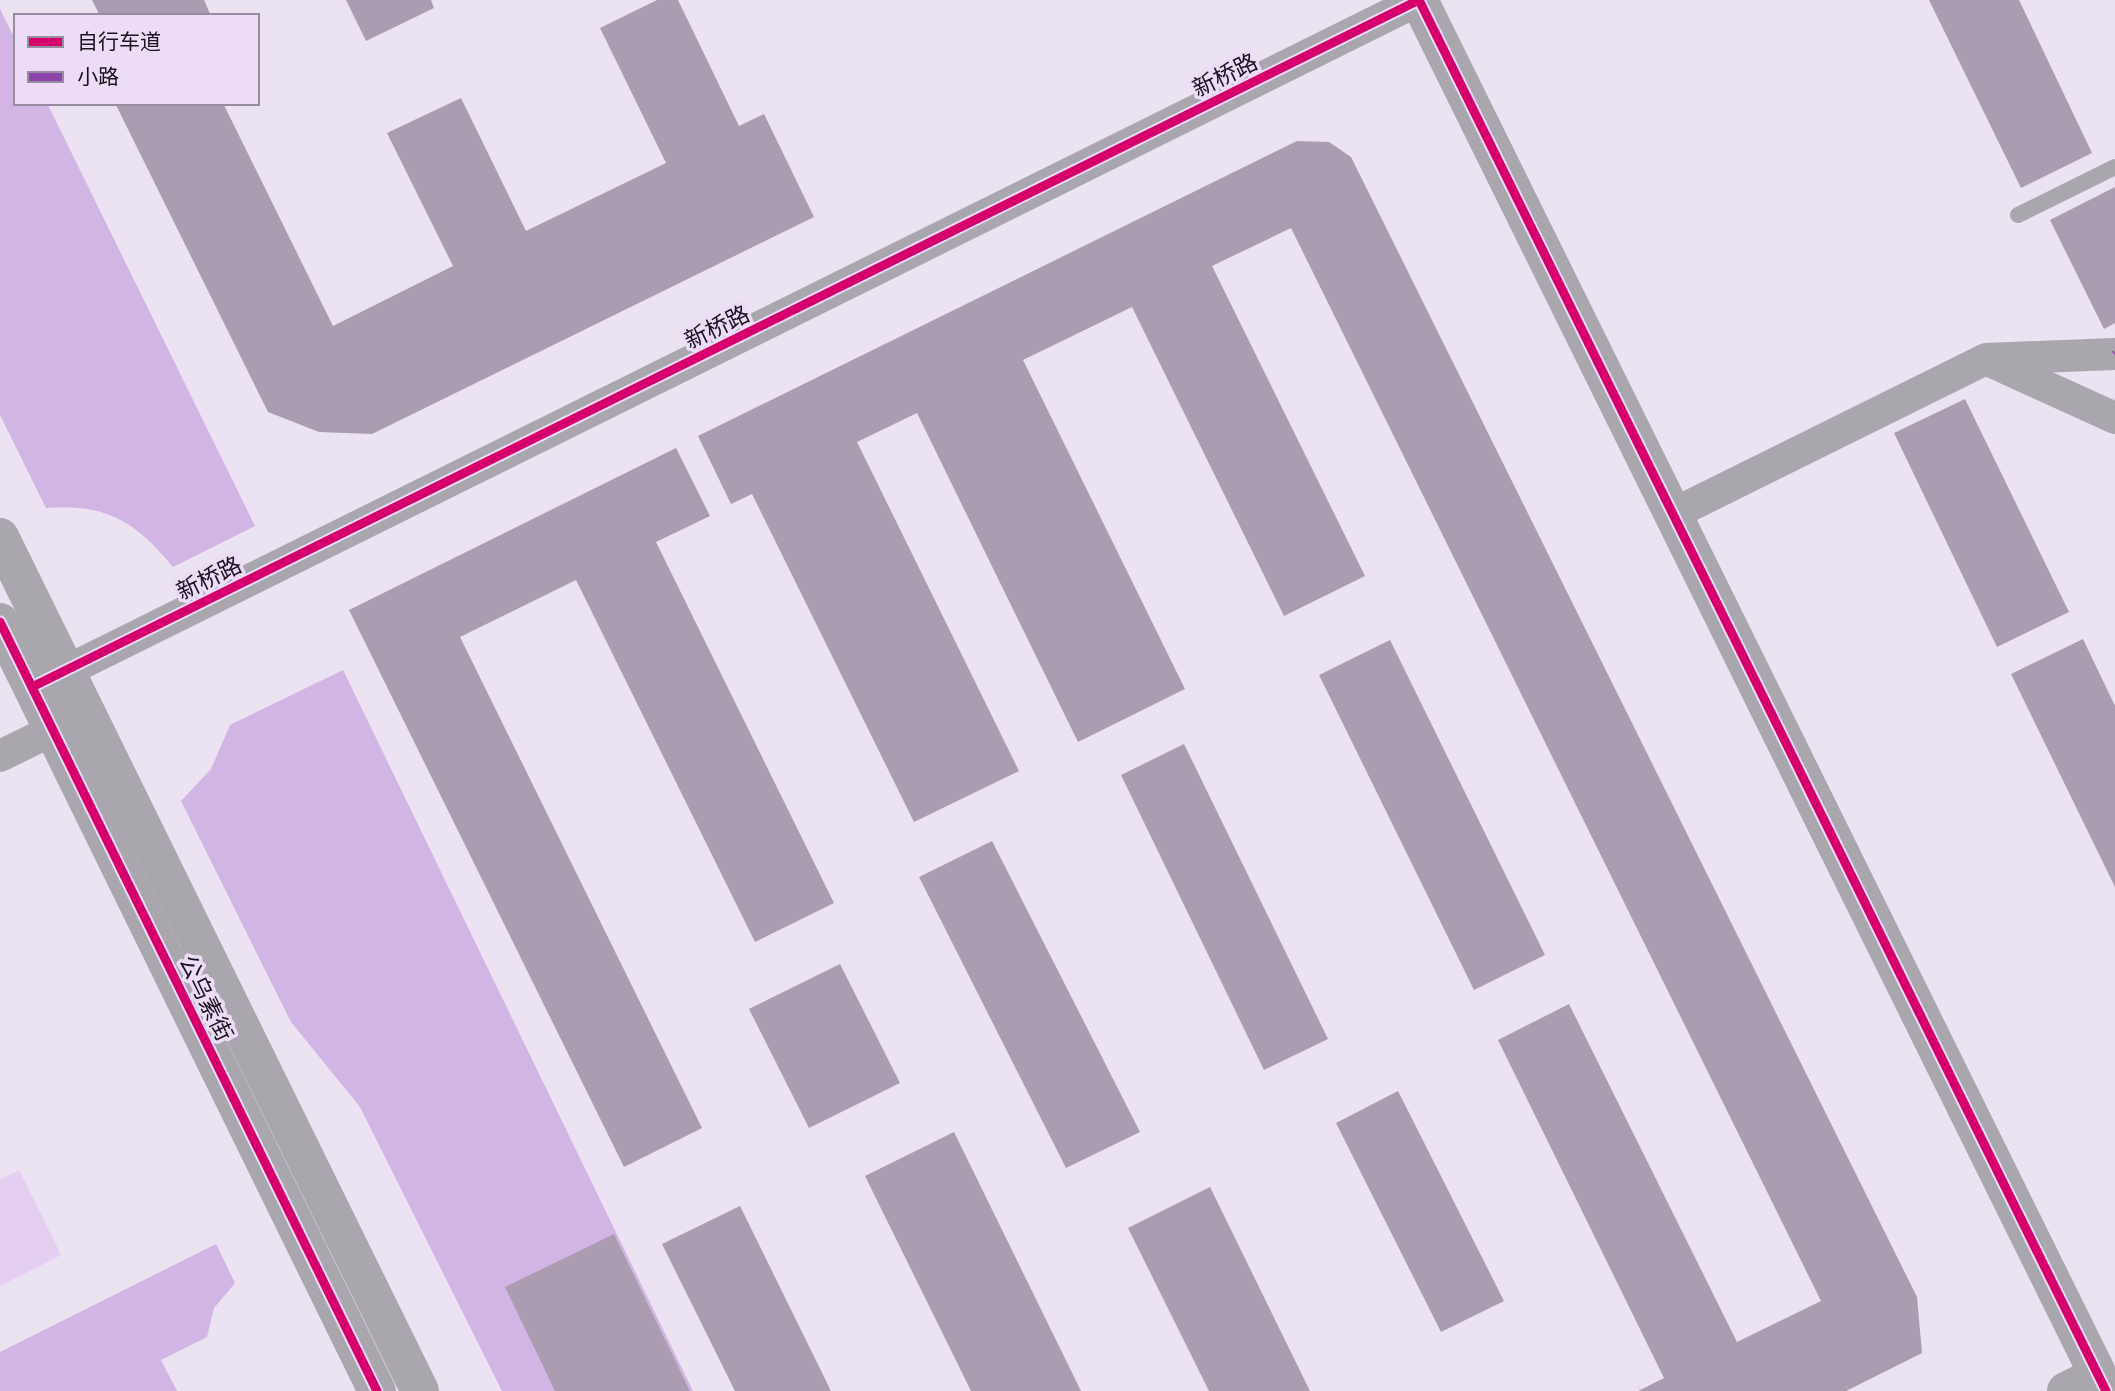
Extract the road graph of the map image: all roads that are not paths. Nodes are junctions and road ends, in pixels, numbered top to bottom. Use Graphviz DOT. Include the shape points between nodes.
graph roads {
  1 [pos="1419,0"];
  2 [pos="2115,167"];
  3 [pos="2018,215"];
  4 [pos="2114,354"];
  5 [pos="1986,359"];
  6 [pos="2115,418"];
  7 [pos="1673,514"];
  8 [pos="0,537"];
  9 [pos="0,622"];
  10 [pos="66,671"];
  11 [pos="32,687"];
  12 [pos="53,730"];
  13 [pos="0,756"];
  14 [pos="2098,1372"];
  15 [pos="377,1391"];
  16 [pos="420,1391"];
  1 -- 7 [label="street"];
  1 -- 10 [label="street, 新桥路"];
  2 -- 3 [label="lane"];
  4 -- 5 [label="street"];
  5 -- 6 [label="street"];
  5 -- 7 [label="street"];
  7 -- 14 [label="street"];
  8 -- 10 [label="main road, 公乌素街"];
  9 -- 11 [label="main road, 公乌素街"];
  10 -- 11 [label="street, 新桥路"];
  10 -- 16 [label="main road, 公乌素街"];
  11 -- 12 [label="main road, 公乌素街"];
  12 -- 13 [label="street"];
  12 -- 15 [label="main road, 公乌素街"];
}
